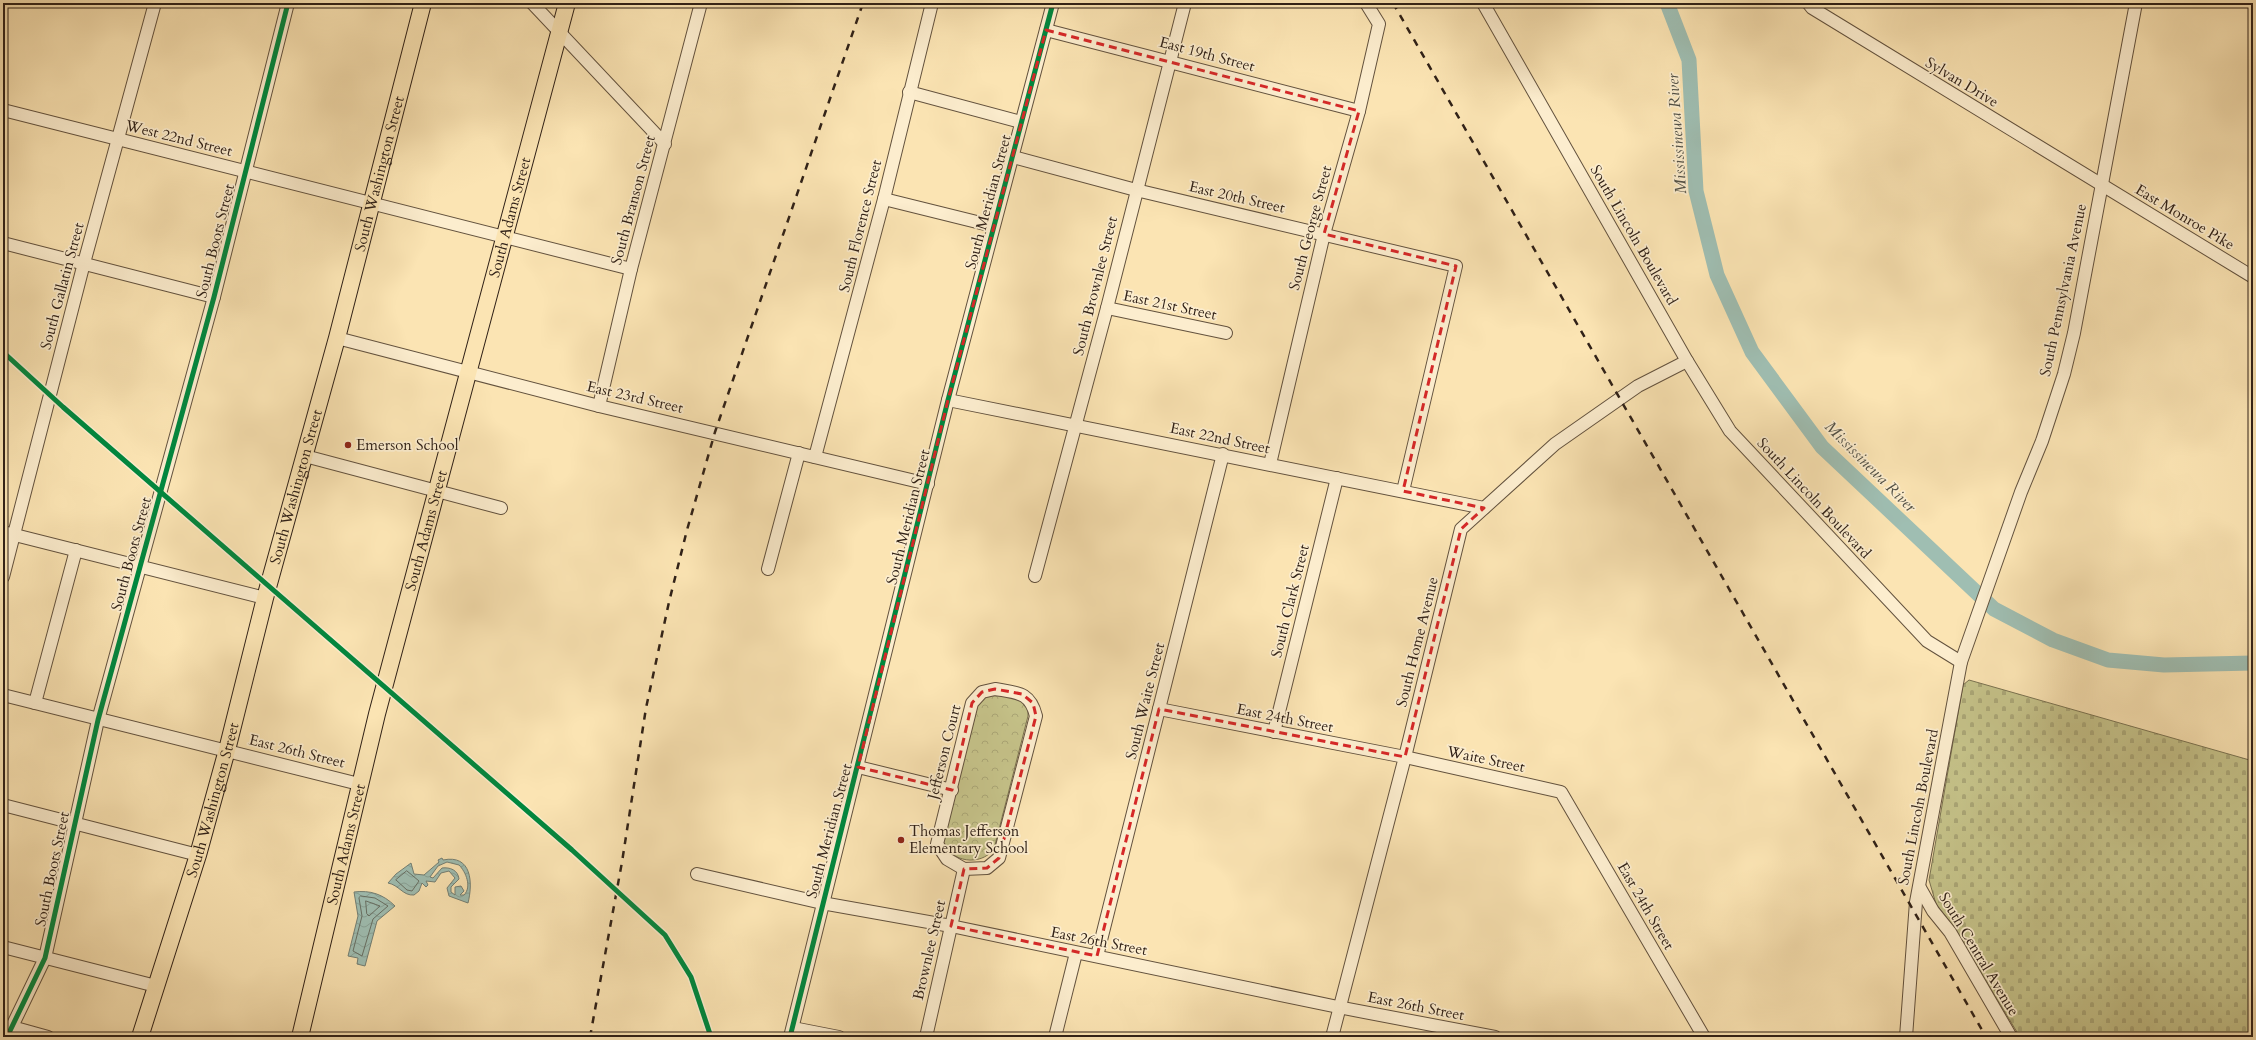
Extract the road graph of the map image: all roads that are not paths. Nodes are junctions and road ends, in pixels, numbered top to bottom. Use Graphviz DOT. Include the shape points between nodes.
graph roads {
  1 [pos="155,3"];
  2 [pos="288,3"];
  3 [pos="423,3"];
  4 [pos="532,3"];
  5 [pos="567,3"];
  6 [pos="701,3"];
  7 [pos="932,3"];
  8 [pos="1053,3"];
  9 [pos="1185,3"];
  10 [pos="1366,3"];
  11 [pos="1483,3"];
  12 [pos="1808,3"];
  13 [pos="2136,3"];
  14 [pos="1046,30"];
  15 [pos="560,32"];
  16 [pos="1171,61"];
  17 [pos="909,92"];
  18 [pos="3,110"];
  19 [pos="1359,110"];
  20 [pos="1021,122"];
  21 [pos="119,139"];
  22 [pos="665,144"];
  23 [pos="1013,157"];
  24 [pos="246,171"];
  25 [pos="2101,186"];
  26 [pos="1136,190"];
  27 [pos="884,199"];
  28 [pos="371,203"];
  29 [pos="993,226"];
  30 [pos="1324,234"];
  31 [pos="503,236"];
  32 [pos="3,243"];
  33 [pos="84,263"];
  34 [pos="632,269"];
  35 [pos="2253,277"];
  36 [pos="214,297"];
  37 [pos="1107,308"];
  38 [pos="1226,333"];
  39 [pos="337,338"];
  40 [pos="1687,361"];
  41 [pos="469,372"];
  42 [pos="948,400"];
  43 [pos="599,406"];
  44 [pos="1076,425"];
  45 [pos="799,453"];
  46 [pos="1223,454"];
  47 [pos="305,456"];
  48 [pos="815,457"];
  49 [pos="1270,464"];
  50 [pos="1337,478"];
  51 [pos="928,484"];
  52 [pos="437,491"];
  53 [pos="1403,491"];
  54 [pos="501,508"];
  55 [pos="1484,508"];
  56 [pos="8,534"];
  57 [pos="76,550"];
  58 [pos="140,566"];
  59 [pos="768,569"];
  60 [pos="1035,576"];
  61 [pos="3,577"];
  62 [pos="265,598"];
  63 [pos="1961,662"];
  64 [pos="3,695"];
  65 [pos="35,703"];
  66 [pos="1159,709"];
  67 [pos="98,720"];
  68 [pos="1274,732"];
  69 [pos="227,750"];
  70 [pos="1405,757"];
  71 [pos="858,767"];
  72 [pos="359,784"];
  73 [pos="952,790"];
  74 [pos="1561,792"];
  75 [pos="3,805"];
  76 [pos="74,824"];
  77 [pos="198,855"];
  78 [pos="964,869"];
  79 [pos="697,874"];
  80 [pos="1920,888"];
  81 [pos="822,903"];
  82 [pos="951,926"];
  83 [pos="3,947"];
  84 [pos="1076,953"];
  85 [pos="1096,956"];
  86 [pos="45,958"];
  87 [pos="156,986"];
  88 [pos="1338,1007"];
  89 [pos="9,1032"];
  90 [pos="792,1032"];
  91 [pos="142,1034"];
  92 [pos="48,1037"];
  93 [pos="300,1037"];
  94 [pos="839,1037"];
  95 [pos="926,1037"];
  96 [pos="1055,1037"];
  97 [pos="1332,1037"];
  98 [pos="1495,1037"];
  99 [pos="1704,1037"];
  100 [pos="1906,1037"];
  101 [pos="2011,1037"];
  1 -- 21 [label="street, South Gallatin Street"];
  2 -- 24 [label="street, South Boots Street"];
  3 -- 28 [label="main road, South Washington Street"];
  4 -- 15 [label="street"];
  5 -- 15 [label="main road, South Adams Street"];
  6 -- 22 [label="street, South Branson Street"];
  7 -- 17 [label="street, South Florence Street"];
  8 -- 14 [label="street, South Meridian Street"];
  9 -- 16 [label="street, South Brownlee Street"];
  10 -- 19 [label="street, South George Street" via="1379,24"];
  11 -- 40 [label="street, South Lincoln Boulevard"];
  12 -- 25 [label="street, Sylvan Drive"];
  13 -- 25 [label="street, South Pennsylvania Avenue"];
  14 -- 16 [label="street, East 19th Street"];
  14 -- 20 [label="street, South Meridian Street"];
  15 -- 22 [label="street"];
  15 -- 31 [label="main road, South Adams Street"];
  16 -- 19 [label="street, East 19th Street"];
  16 -- 26 [label="street, South Brownlee Street"];
  17 -- 20 [label="street"];
  17 -- 27 [label="street, South Florence Street"];
  18 -- 21 [label="street, West 22nd Street"];
  19 -- 30 [label="street, South George Street"];
  20 -- 23 [label="street, South Meridian Street"];
  21 -- 24 [label="street, West 22nd Street"];
  21 -- 33 [label="street, South Gallatin Street"];
  22 -- 34 [label="street, South Branson Street"];
  23 -- 26 [label="street, East 20th Street"];
  23 -- 29 [label="street, South Meridian Street"];
  24 -- 28 [label="street, West 22nd Street"];
  24 -- 36 [label="street, South Boots Street"];
  25 -- 35 [label="street, East Monroe Pike"];
  25 -- 63 [label="street, South Pennsylvania Avenue" via="2064,374"];
  26 -- 30 [label="street, East 20th Street"];
  26 -- 37 [label="street, South Brownlee Street"];
  27 -- 29 [label="street"];
  27 -- 48 [label="street, South Florence Street"];
  28 -- 31 [label="street"];
  28 -- 39 [label="main road, South Washington Street"];
  29 -- 42 [label="street, South Meridian Street"];
  30 -- 49 [label="street, South George Street"];
  30 -- 53 [label="street, East 20th Street" via="1456,266"];
  31 -- 34 [label="street"];
  31 -- 41 [label="main road, South Adams Street"];
  32 -- 33 [label="street"];
  33 -- 36 [label="street"];
  33 -- 56 [label="street, South Gallatin Street"];
  34 -- 43 [label="street, South Branson Street"];
  36 -- 58 [label="street, South Boots Street"];
  37 -- 38 [label="street, East 21st Street"];
  37 -- 44 [label="street, South Brownlee Street"];
  39 -- 41 [label="street, East 23rd Street"];
  39 -- 47 [label="main road, South Washington Street"];
  40 -- 55 [label="street, South Home Avenue" via="1638,386 1593,416 1555,444"];
  40 -- 63 [label="street, South Lincoln Boulevard" via="1730,431 1753,458 1927,641"];
  41 -- 43 [label="street, East 23rd Street"];
  41 -- 52 [label="main road, South Adams Street"];
  42 -- 44 [label="street, East 22nd Street"];
  42 -- 51 [label="street, South Meridian Street"];
  43 -- 45 [label="street, East 23rd Street"];
  44 -- 46 [label="street, East 22nd Street"];
  44 -- 60 [label="street, South Brownlee Street"];
  45 -- 48 [label="street, East 23rd Street"];
  45 -- 59 [label="street"];
  46 -- 49 [label="street, East 22nd Street"];
  46 -- 66 [label="street, South Waite Street"];
  47 -- 52 [label="street"];
  47 -- 62 [label="main road, South Washington Street"];
  48 -- 51 [label="street, East 23rd Street"];
  49 -- 50 [label="street, East 22nd Street"];
  50 -- 53 [label="street, East 22nd Street"];
  50 -- 68 [label="street, South Clark Street"];
  51 -- 71 [label="street, South Meridian Street"];
  52 -- 54 [label="street"];
  52 -- 72 [label="main road, South Adams Street"];
  53 -- 55 [label="street, East 22nd Street"];
  55 -- 70 [label="street, South Home Avenue" via="1461,529"];
  56 -- 57 [label="street"];
  56 -- 61 [label="street, South Gallatin Street"];
  57 -- 58 [label="street"];
  57 -- 65 [label="street"];
  58 -- 62 [label="street"];
  58 -- 67 [label="street, South Boots Street"];
  62 -- 69 [label="main road, South Washington Street"];
  63 -- 80 [label="street, South Lincoln Boulevard"];
  64 -- 65 [label="street, East 26th Street"];
  65 -- 67 [label="street, East 26th Street"];
  66 -- 68 [label="street, East 24th Street"];
  66 -- 85 [label="street, South Waite Street"];
  67 -- 69 [label="street, East 26th Street"];
  67 -- 76 [label="street, South Boots Street"];
  68 -- 70 [label="street, East 24th Street"];
  69 -- 72 [label="street, East 26th Street"];
  69 -- 77 [label="main road, South Washington Street"];
  70 -- 74 [label="street, Waite Street"];
  70 -- 88 [label="street, South Home Avenue"];
  71 -- 73 [label="street"];
  71 -- 81 [label="street, South Meridian Street"];
  72 -- 93 [label="main road, South Adams Street"];
  73 -- 78 [label="street, Jefferson Court" via="937,844 947,859"];
  73 -- 78 [label="street, Jefferson Court" via="972,703 982,692 996,689 1022,694 1033,703 1036,716 999,858 987,868"];
  74 -- 99 [label="street, East 24th Street"];
  75 -- 76 [label="street"];
  76 -- 77 [label="street"];
  76 -- 86 [label="street, South Boots Street"];
  77 -- 87 [label="main road, South Washington Street"];
  78 -- 82 [label="street, Brownlee Street"];
  79 -- 81 [label="street, East 26th Street"];
  80 -- 100 [label="street, South Lincoln Boulevard" via="1915,913"];
  80 -- 101 [label="street, South Central Avenue" via="1933,911 1950,932"];
  81 -- 82 [label="street, East 26th Street"];
  81 -- 90 [label="street, South Meridian Street"];
  82 -- 84 [label="street, East 26th Street"];
  82 -- 95 [label="street, Brownlee Street"];
  83 -- 86 [label="street"];
  84 -- 85 [label="street, East 26th Street"];
  84 -- 96 [label="street"];
  85 -- 88 [label="street, East 26th Street"];
  86 -- 87 [label="street"];
  86 -- 89 [label="street, South Boots Street"];
  87 -- 91 [label="main road, South Washington Street"];
  88 -- 97 [label="street, South Home Avenue"];
  88 -- 98 [label="street, East 26th Street"];
  89 -- 92 [label="street"];
  90 -- 94 [label="street"];
}
